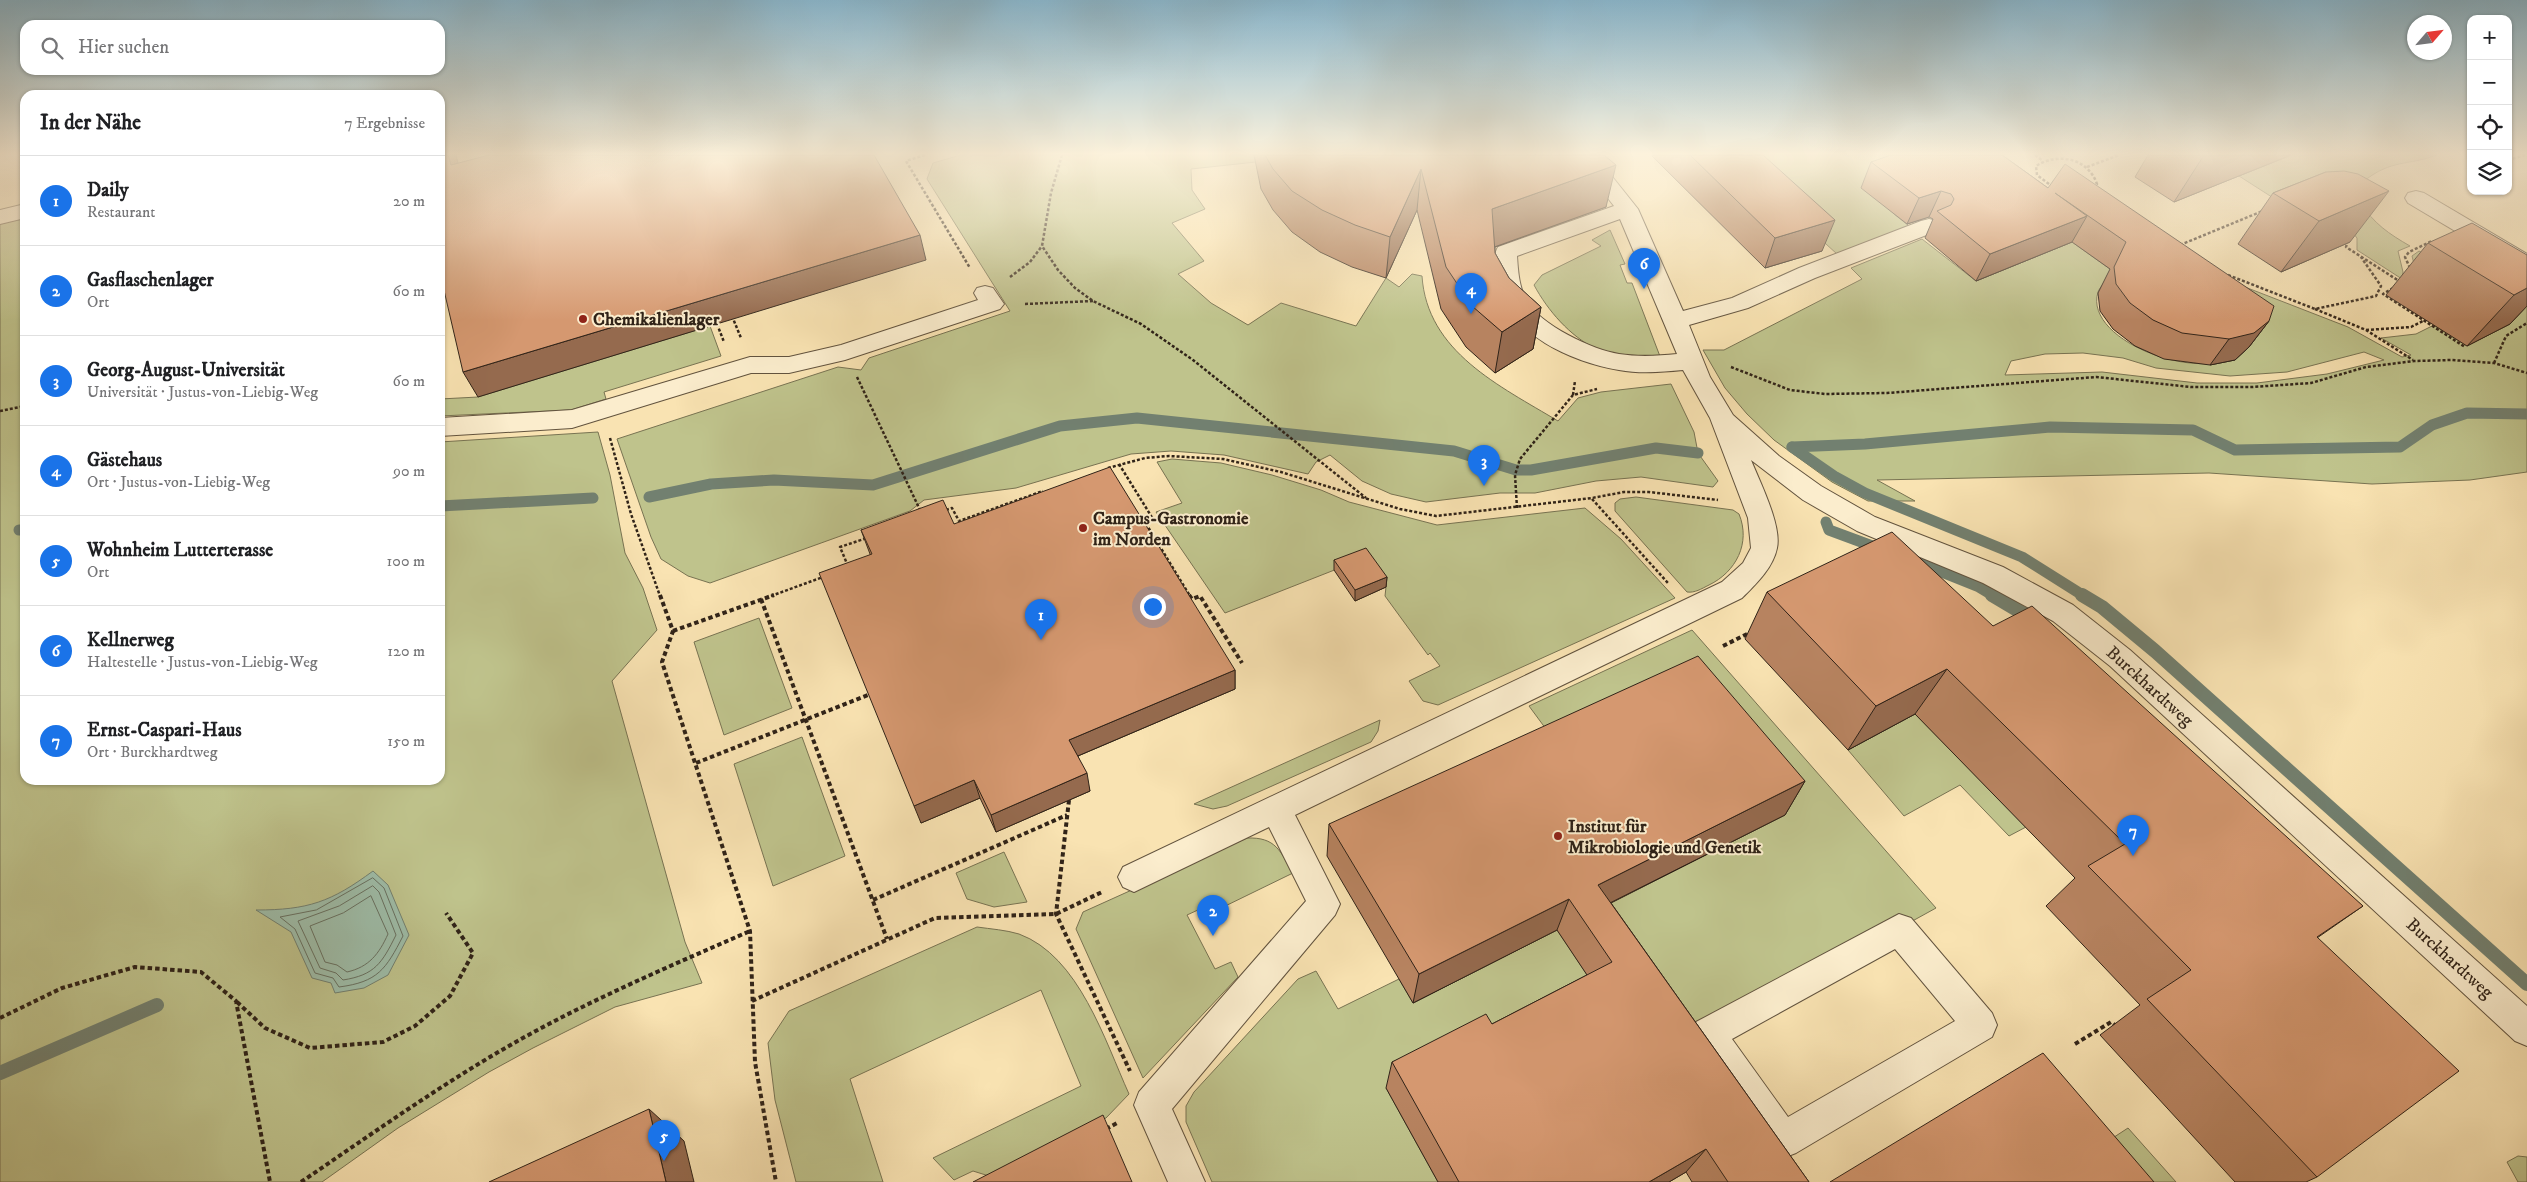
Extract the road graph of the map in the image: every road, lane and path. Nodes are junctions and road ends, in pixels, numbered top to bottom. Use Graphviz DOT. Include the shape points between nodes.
graph roads {
  1 [pos="936,210"];
  2 [pos="1047,210"];
  3 [pos="1620,210"];
  4 [pos="1627,210"];
  5 [pos="2263,210"];
  6 [pos="2436,210"];
  7 [pos="20,212"];
  8 [pos="0,217"];
  9 [pos="1929,226"];
  10 [pos="2464,227"];
  11 [pos="2344,232"];
  12 [pos="1042,246"];
  13 [pos="2173,248"];
  14 [pos="2361,258"];
  15 [pos="2527,264"];
  16 [pos="2226,274"];
  17 [pos="2410,277"];
  18 [pos="989,298"];
  19 [pos="1093,301"];
  20 [pos="2315,308"];
  21 [pos="730,311"];
  22 [pos="2425,320"];
  23 [pos="1676,321"];
  24 [pos="2527,323"];
  25 [pos="718,324"];
  26 [pos="737,327"];
  27 [pos="2366,330"];
  28 [pos="725,344"];
  29 [pos="2465,346"];
  30 [pos="845,352"];
  31 [pos="1688,353"];
  32 [pos="2414,361"];
  33 [pos="2494,363"];
  34 [pos="2527,373"];
  35 [pos="1602,388"];
  36 [pos="20,407"];
  37 [pos="0,411"];
  38 [pos="602,411"];
  39 [pos="1722,418"];
  40 [pos="445,427"];
  41 [pos="1119,464"];
  42 [pos="1100,471"];
  43 [pos="1053,488"];
  44 [pos="1592,498"];
  45 [pos="1368,500"];
  46 [pos="1754,503"];
  47 [pos="1517,508"];
  48 [pos="942,512"];
  49 [pos="924,518"];
  50 [pos="958,522"];
  51 [pos="962,528"];
  52 [pos="872,536"];
  53 [pos="840,571"];
  54 [pos="831,574"];
  55 [pos="761,599"];
  56 [pos="1692,610"];
  57 [pos="1756,630"];
  58 [pos="673,631"];
  59 [pos="1723,646"];
  60 [pos="1242,663"];
  61 [pos="868,695"];
  62 [pos="806,719"];
  63 [pos="696,763"];
  64 [pos="1069,800"];
  65 [pos="1276,810"];
  66 [pos="1068,815"];
  67 [pos="1134,877"];
  68 [pos="873,900"];
  69 [pos="446,913"];
  70 [pos="1056,914"];
  71 [pos="1899,929"];
  72 [pos="750,931"];
  73 [pos="887,939"];
  74 [pos="236,1001"];
  75 [pos="752,1001"];
  76 [pos="0,1018"];
  77 [pos="2527,1029"];
  78 [pos="2121,1032"];
  79 [pos="2075,1044"];
  80 [pos="1152,1105"];
  81 [pos="1100,1132"];
  82 [pos="270,1182"];
  83 [pos="302,1182"];
  84 [pos="776,1182"];
  85 [pos="1186,1182"];
  1 -- 18 [label="path"];
  2 -- 12 [label="path"];
  3 -- 31 [label="street" via="1506,252 1508,278 1515,303 1538,328 1572,346 1617,362 1654,365"];
  4 -- 23 [label="street"];
  5 -- 13 [label="path"];
  6 -- 10 [label="street"];
  7 -- 8 [label="street"];
  9 -- 23 [label="street" via="1807,273 1740,303"];
  10 -- 15 [label="street"];
  10 -- 17 [label="path" via="2408,252 2405,256"];
  11 -- 14 [label="path" via="2348,240 2346,247"];
  12 -- 18 [label="path" via="1030,262"];
  12 -- 19 [label="path" via="1058,270"];
  14 -- 20 [label="path" via="2381,286 2376,296"];
  14 -- 22 [label="path" via="2403,284 2383,294"];
  16 -- 20 [label="path"];
  18 -- 19 [label="path"];
  18 -- 30 [label="street"];
  19 -- 45 [label="path" via="1141,324 1193,360"];
  20 -- 27 [label="path"];
  21 -- 26 [label="path"];
  22 -- 27 [label="path" via="2411,327"];
  22 -- 29 [label="path"];
  23 -- 31 [label="street"];
  24 -- 33 [label="path" via="2506,336"];
  25 -- 28 [label="path"];
  27 -- 32 [label="path"];
  30 -- 38 [label="street" via="789,365 750,365"];
  30 -- 49 [label="path"];
  31 -- 32 [label="path" via="1790,390 1825,394 1887,393 2096,377 2191,386 2252,387 2311,383 2366,367"];
  31 -- 39 [label="street"];
  32 -- 33 [label="path"];
  33 -- 34 [label="path"];
  35 -- 47 [label="path" via="1573,395 1520,459 1515,475"];
  36 -- 37 [label="path"];
  38 -- 40 [label="street" via="572,419"];
  38 -- 58 [label="path" via="631,514"];
  39 -- 46 [label="street"];
  39 -- 77 [label="street, Burckhardtweg" via="1770,464 1844,512 1993,575 2063,613 2120,658"];
  41 -- 42 [label="path"];
  41 -- 45 [label="path" via="1169,456 1223,459 1281,472"];
  41 -- 60 [label="path" via="1153,519 1145,522 1192,599 1200,596"];
  43 -- 50 [label="path"];
  44 -- 46 [label="path" via="1624,492 1649,492"];
  44 -- 47 [label="path"];
  44 -- 56 [label="path"];
  45 -- 47 [label="path" via="1436,516"];
  46 -- 56 [label="street" via="1761,518 1764,548 1753,570 1732,590"];
  48 -- 50 [label="path" via="952,508"];
  50 -- 51 [label="path"];
  52 -- 53 [label="path" via="840,547 848,568"];
  54 -- 55 [label="path"];
  55 -- 58 [label="path"];
  55 -- 62 [label="path"];
  56 -- 65 [label="street"];
  57 -- 59 [label="path"];
  58 -- 63 [label="path" via="662,662"];
  61 -- 62 [label="path"];
  62 -- 63 [label="path"];
  62 -- 68 [label="path"];
  63 -- 72 [label="path"];
  64 -- 66 [label="path"];
  65 -- 67 [label="street"];
  65 -- 80 [label="street" via="1324,904"];
  66 -- 68 [label="path"];
  66 -- 70 [label="path"];
  67 -- 70 [label="path"];
  68 -- 73 [label="path"];
  69 -- 74 [label="path" via="473,953 450,996 415,1026 383,1042 310,1048 265,1028"];
  70 -- 73 [label="path" via="935,918"];
  70 -- 80 [label="path" via="1135,1081"];
  71 -- 71 [label="street" via="1980,1025 1784,1140 1708,1034"];
  72 -- 75 [label="path"];
  72 -- 83 [label="path" via="624,987 508,1046"];
  73 -- 75 [label="path"];
  74 -- 76 [label="path" via="201,972 135,967 62,988"];
  74 -- 82 [label="path"];
  75 -- 84 [label="path" via="755,1062"];
  78 -- 79 [label="path" via="2111,1022"];
  80 -- 81 [label="path"];
  80 -- 85 [label="street"];
}
